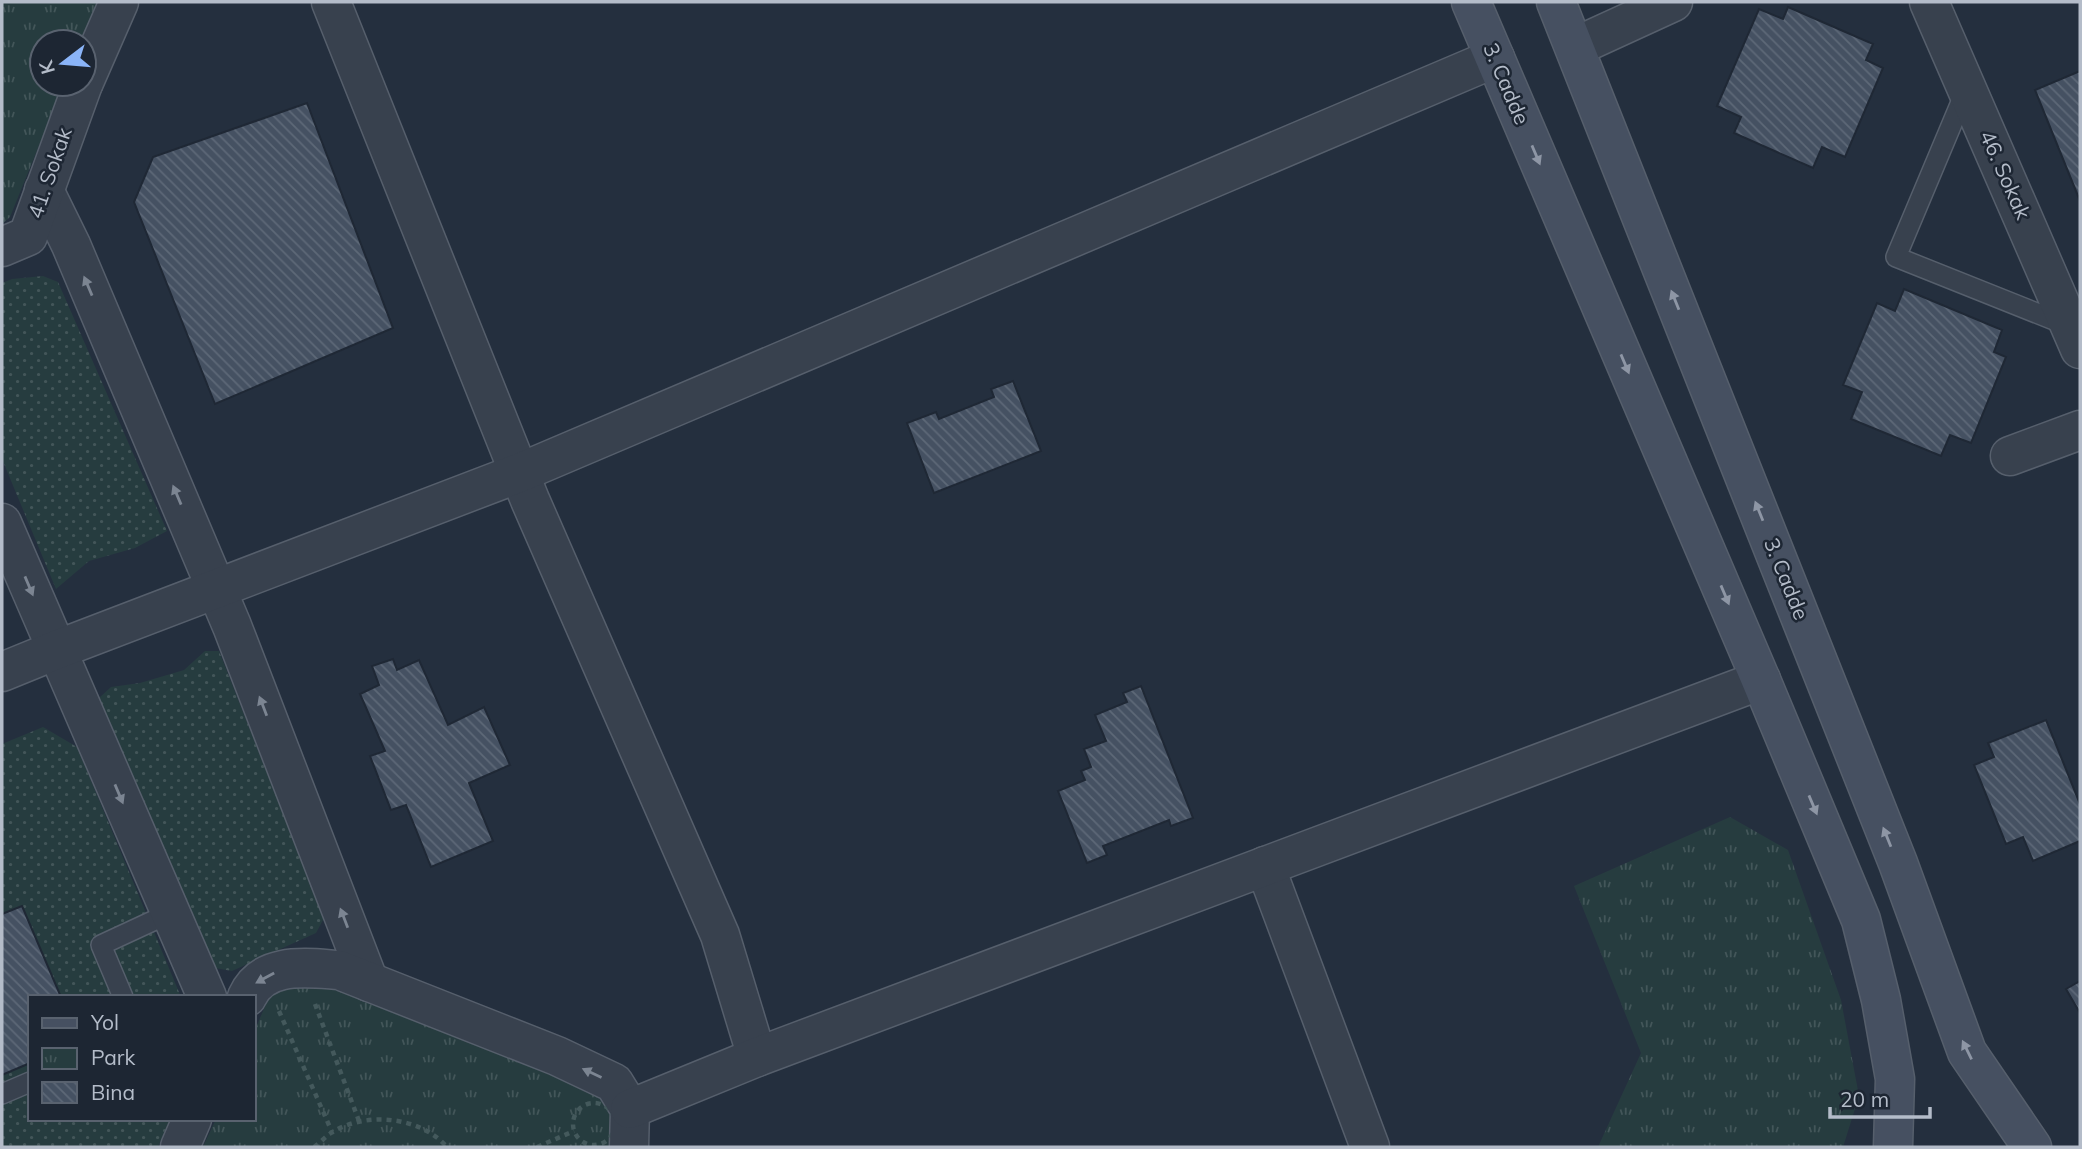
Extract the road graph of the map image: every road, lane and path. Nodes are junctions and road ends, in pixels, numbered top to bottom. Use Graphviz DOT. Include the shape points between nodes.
graph roads {
  1 [pos="118,2"];
  2 [pos="331,2"];
  3 [pos="1471,2"];
  4 [pos="1556,2"];
  5 [pos="1673,2"];
  6 [pos="1929,2"];
  7 [pos="1575,47"];
  8 [pos="98,48"];
  9 [pos="1494,58"];
  10 [pos="1966,88"];
  11 [pos="78,98"];
  12 [pos="44,190"];
  13 [pos="2,247"];
  14 [pos="2075,337"];
  15 [pos="2080,430"];
  16 [pos="2010,456"];
  17 [pos="519,474"];
  18 [pos="2,523"];
  19 [pos="216,588"];
  20 [pos="57,650"];
  21 [pos="2,673"];
  22 [pos="1761,680"];
  23 [pos="1265,866"];
  24 [pos="170,913"];
  25 [pos="301,968"];
  26 [pos="369,982"];
  27 [pos="256,987"];
  28 [pos="123,995"];
  29 [pos="205,995"];
  30 [pos="757,1057"];
  31 [pos="28,1083"];
  32 [pos="2,1094"];
  33 [pos="630,1109"];
  34 [pos="191,1121"];
  35 [pos="359,1121"];
  36 [pos="574,1131"];
  37 [pos="332,1132"];
  38 [pos="180,1147"];
  39 [pos="314,1147"];
  40 [pos="447,1147"];
  41 [pos="537,1147"];
  42 [pos="629,1147"];
  43 [pos="1370,1147"];
  44 [pos="1893,1147"];
  45 [pos="2032,1147"];
  1 -- 8 [label="street, 41. Sokak"];
  2 -- 17 [label="street"];
  3 -- 9 [label="main road, 3. Cadde"];
  4 -- 7 [label="main road, 3. Cadde"];
  5 -- 7 [label="street"];
  6 -- 10 [label="street, 46. Sokak"];
  45 -- 7 [label="main road, 3. Cadde, one-way" via="1967,1052 1898,863"];
  9 -- 17 [label="street"];
  9 -- 22 [label="main road, 3. Cadde, one-way"];
  10 -- 14 [label="street, 46. Sokak"];
  10 -- 14 [label="lane" via="1896,257"];
  11 -- 12 [label="street, 41. Sokak"];
  12 -- 13 [label="street, 41. Sokak" via="28,236"];
  19 -- 12 [label="street, one-way"];
  15 -- 16 [label="street"];
  17 -- 19 [label="street"];
  17 -- 30 [label="street" via="720,935"];
  18 -- 20 [label="street, one-way"];
  19 -- 20 [label="street"];
  26 -- 19 [label="street, one-way"];
  20 -- 21 [label="street"];
  20 -- 24 [label="street, one-way"];
  22 -- 23 [label="street"];
  22 -- 44 [label="main road, 3. Cadde, one-way" via="1861,920 1895,1079"];
  23 -- 30 [label="street"];
  23 -- 43 [label="street"];
  24 -- 28 [label="lane" via="101,945"];
  24 -- 29 [label="street"];
  25 -- 26 [label="street" via="339,970"];
  25 -- 27 [label="street" via="281,970"];
  25 -- 35 [label="path"];
  33 -- 26 [label="street, one-way" via="614,1083"];
  27 -- 37 [label="path"];
  30 -- 33 [label="street"];
  31 -- 32 [label="lane"];
  33 -- 42 [label="street"];
  34 -- 38 [label="street"];
  35 -- 37 [label="path"];
  35 -- 40 [label="path" via="390,1119 418,1127"];
  36 -- 41 [label="path"];
  37 -- 39 [label="path"];
}
